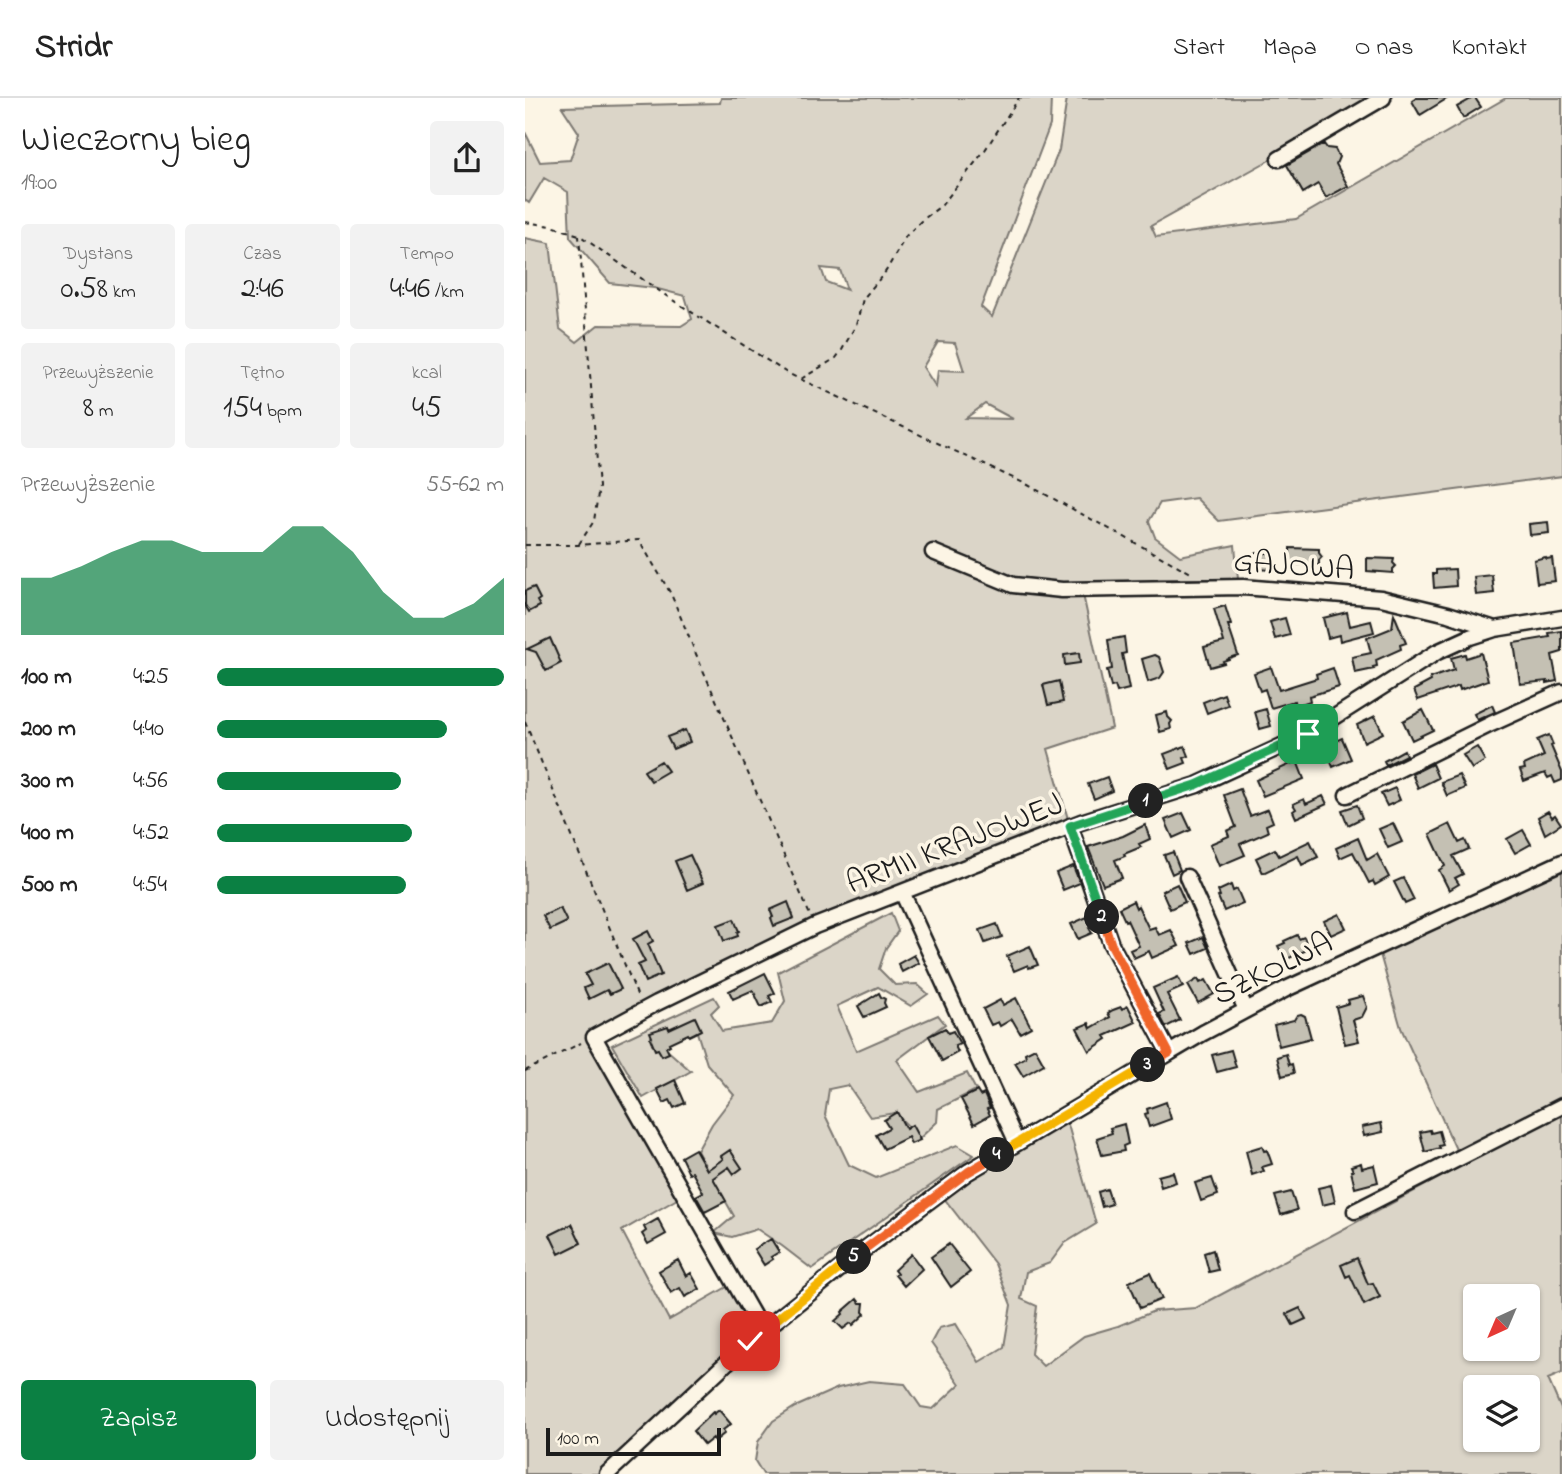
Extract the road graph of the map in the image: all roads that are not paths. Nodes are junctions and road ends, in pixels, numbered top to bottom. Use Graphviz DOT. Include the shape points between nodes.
graph roads {
  1 [pos="1383,98"];
  2 [pos="1279,159"];
  3 [pos="933,552"];
  4 [pos="1562,618"];
  5 [pos="1495,629"];
  6 [pos="1562,692"];
  7 [pos="1347,795"];
  8 [pos="1070,826"];
  9 [pos="1562,862"];
  10 [pos="1188,877"];
  11 [pos="902,892"];
  12 [pos="1246,1010"];
  13 [pos="1169,1053"];
  14 [pos="1562,1106"];
  15 [pos="1017,1143"];
  16 [pos="1355,1211"];
  17 [pos="762,1331"];
  18 [pos="607,1474"];
  1 -- 2 [label="street"];
  3 -- 5 [label="street, GAJOWA" via="1013,585 1062,590 1243,587 1381,598"];
  4 -- 5 [label="street, ARMII KRAJOWEJ"];
  5 -- 8 [label="street, ARMII KRAJOWEJ" via="1437,652 1308,734 1196,785"];
  6 -- 7 [label="street"];
  8 -- 11 [label="street, ARMII KRAJOWEJ"];
  8 -- 13 [label="street" via="1111,944"];
  9 -- 12 [label="street, SZKOLNA"];
  10 -- 12 [label="street"];
  11 -- 15 [label="street"];
  11 -- 17 [label="street, ARMII KRAJOWEJ" via="815,926 594,1037"];
  12 -- 13 [label="street, SZKOLNA"];
  13 -- 15 [label="street, SZKOLNA"];
  14 -- 16 [label="street"];
  15 -- 17 [label="street, SZKOLNA" via="968,1172"];
  17 -- 18 [label="street, SZKOLNA"];
}
